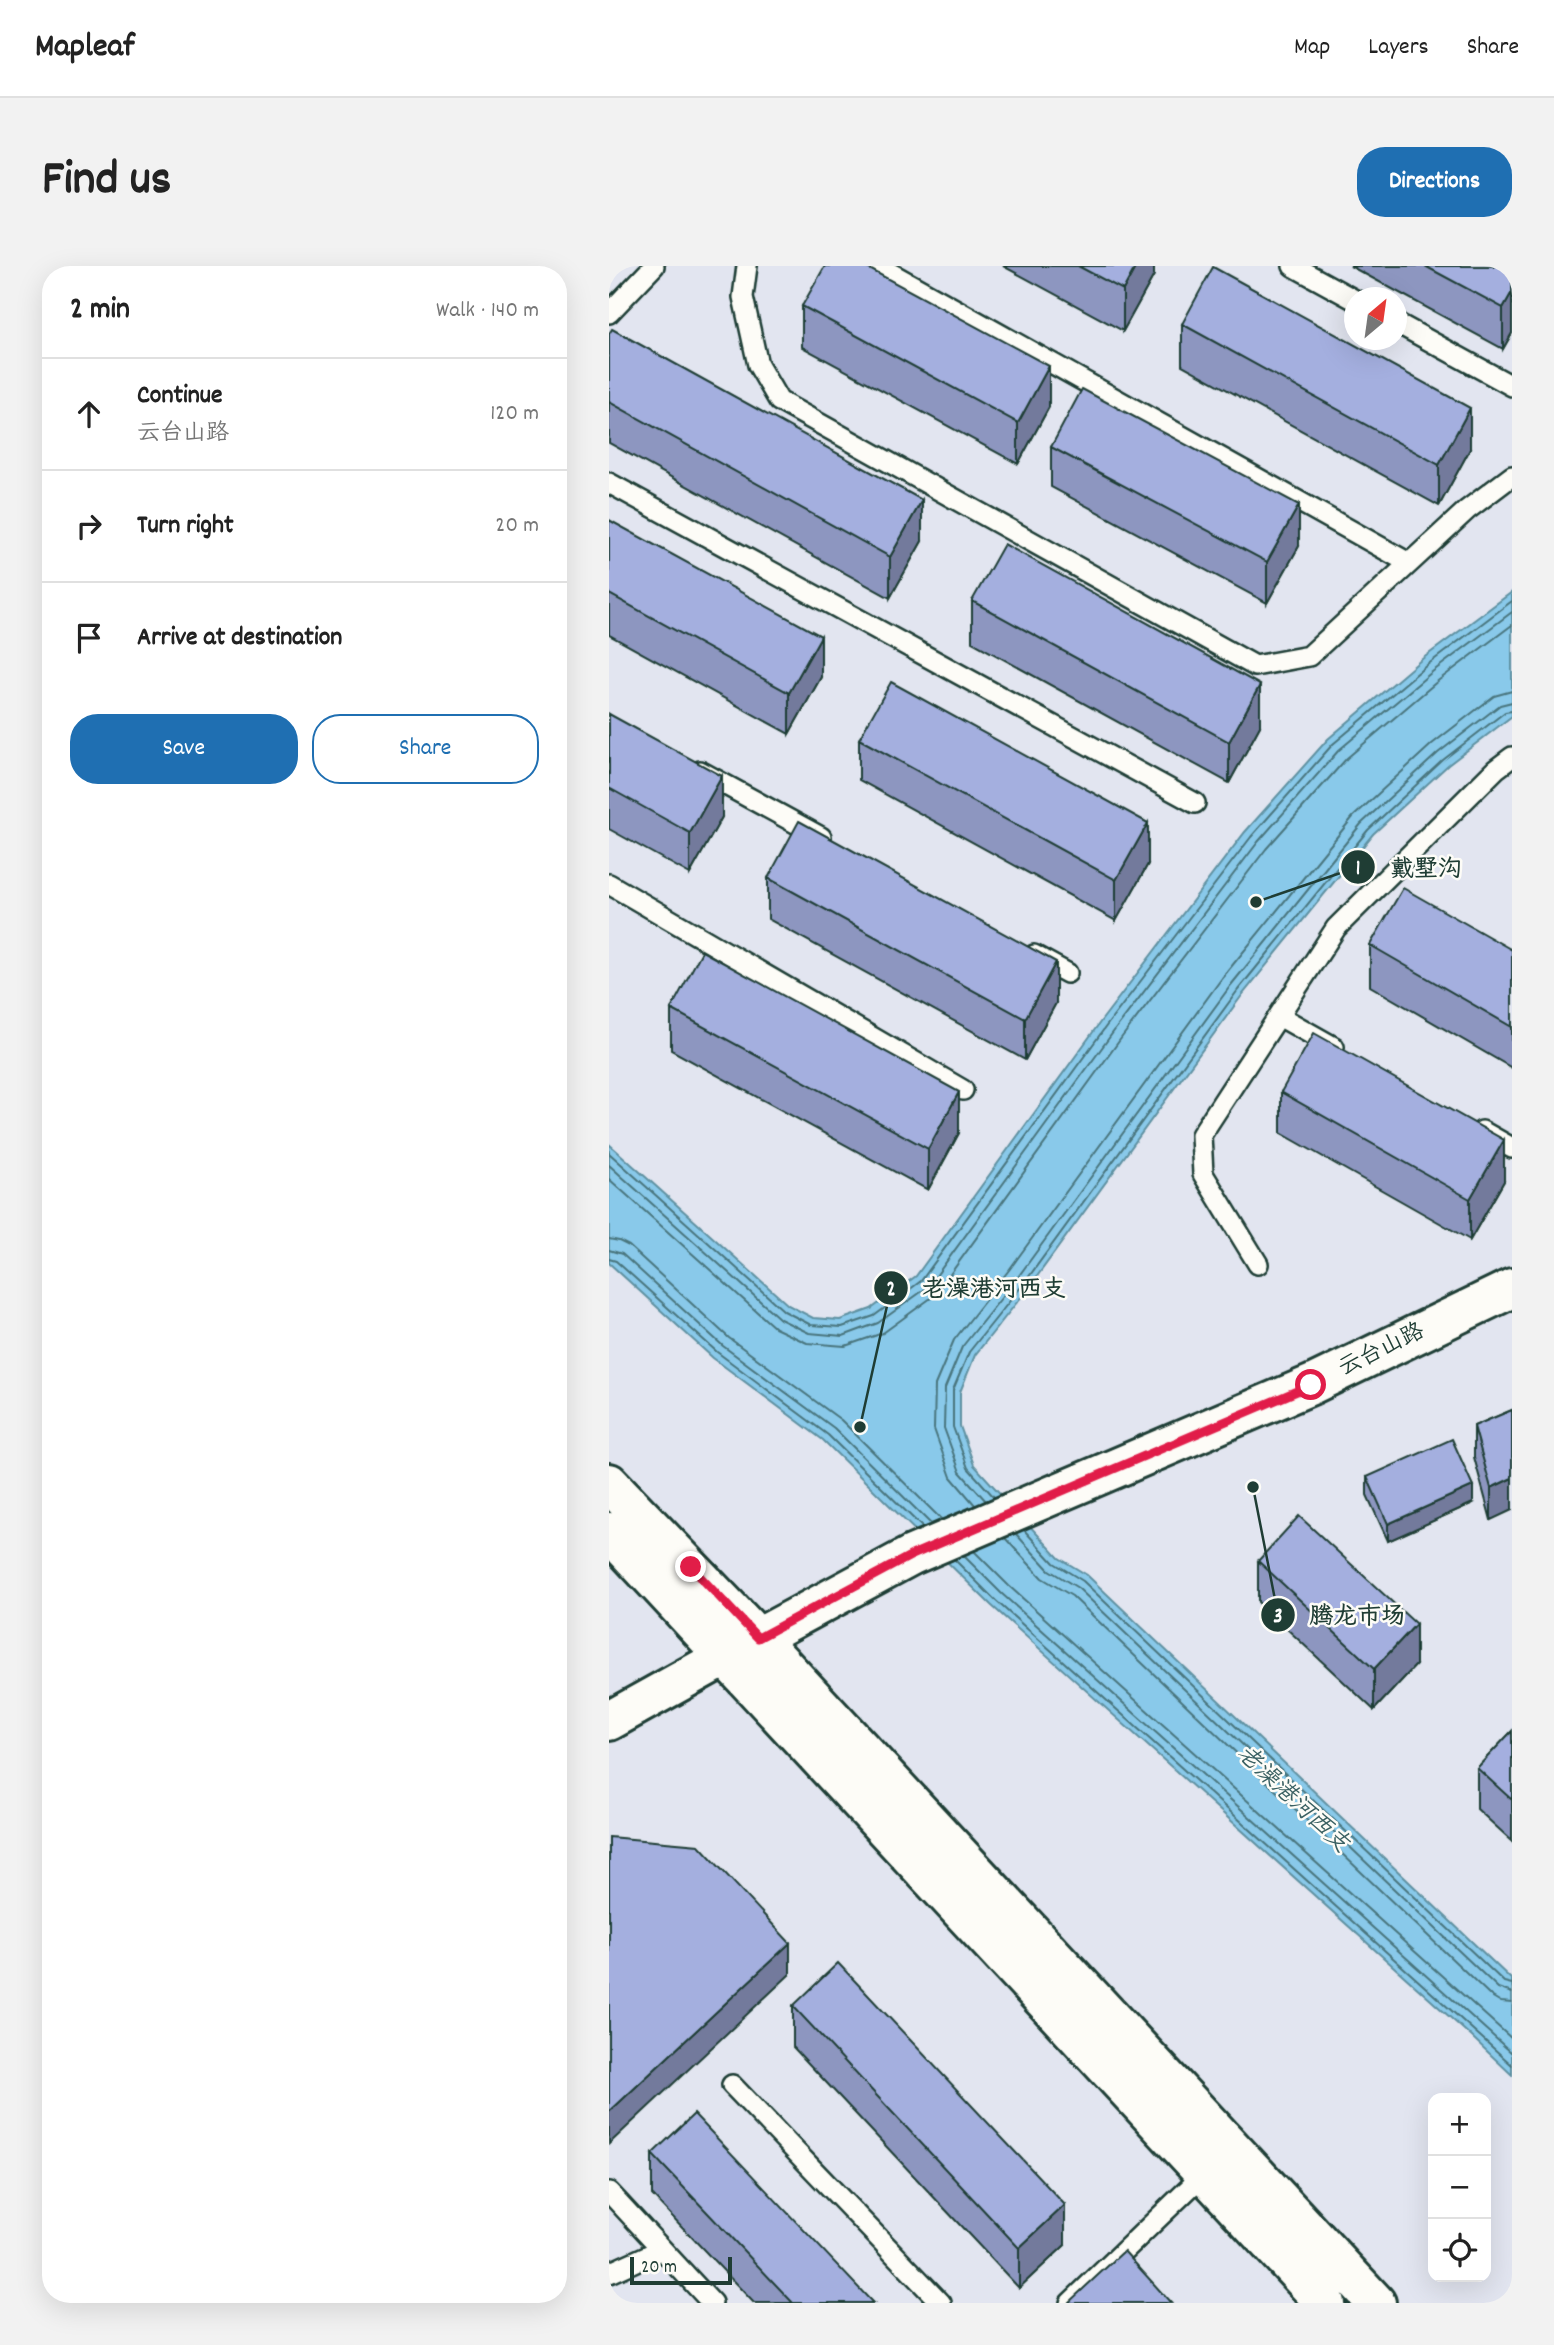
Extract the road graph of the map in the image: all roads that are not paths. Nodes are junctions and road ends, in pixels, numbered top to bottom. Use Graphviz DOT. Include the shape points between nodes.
graph roads {
  1 [pos="655,266"];
  2 [pos="747,266"];
  3 [pos="878,266"];
  4 [pos="1293,266"];
  5 [pos="1344,294"];
  6 [pos="609,313"];
  7 [pos="1407,328"];
  8 [pos="1512,386"];
  9 [pos="1512,476"];
  10 [pos="609,483"];
  11 [pos="1409,563"];
  12 [pos="1512,757"];
  13 [pos="681,761"];
  14 [pos="1195,803"];
  15 [pos="838,847"];
  16 [pos="609,884"];
  17 [pos="1019,946"];
  18 [pos="1067,973"];
  19 [pos="1279,1016"];
  20 [pos="1349,1055"];
  21 [pos="963,1090"];
  22 [pos="1465,1121"];
  23 [pos="1512,1147"];
  24 [pos="1258,1265"];
  25 [pos="1512,1288"];
  26 [pos="609,1483"];
  27 [pos="609,1532"];
  28 [pos="742,1647"];
  29 [pos="609,1721"];
  30 [pos="731,2085"];
  31 [pos="1205,2173"];
  32 [pos="609,2192"];
  33 [pos="662,2249"];
  34 [pos="609,2273"];
  35 [pos="712,2303"];
  36 [pos="941,2303"];
  37 [pos="1070,2303"];
  38 [pos="1325,2303"];
  39 [pos="1376,2303"];
  1 -- 6 [label="lane"];
  2 -- 11 [label="lane" via="743,296 758,365 779,401 1255,666 1309,656"];
  3 -- 11 [label="lane"];
  4 -- 5 [label="lane"];
  7 -- 8 [label="lane"];
  9 -- 11 [label="lane"];
  10 -- 14 [label="lane"];
  12 -- 19 [label="lane" via="1389,884 1336,928"];
  13 -- 15 [label="lane"];
  16 -- 21 [label="lane"];
  17 -- 18 [label="lane"];
  19 -- 20 [label="lane"];
  19 -- 24 [label="lane" via="1201,1135 1203,1174"];
  22 -- 23 [label="lane"];
  25 -- 28 [label="street, 云台山路" via="1311,1385 912,1555"];
  26 -- 28 [label="street"];
  27 -- 28 [label="street"];
  28 -- 29 [label="street, 云台山路"];
  28 -- 31 [label="street"];
  28 -- 39 [label="street"];
  30 -- 36 [label="lane"];
  31 -- 37 [label="lane"];
  31 -- 38 [label="street"];
  32 -- 33 [label="lane"];
  33 -- 34 [label="lane"];
  33 -- 35 [label="lane"];
}
